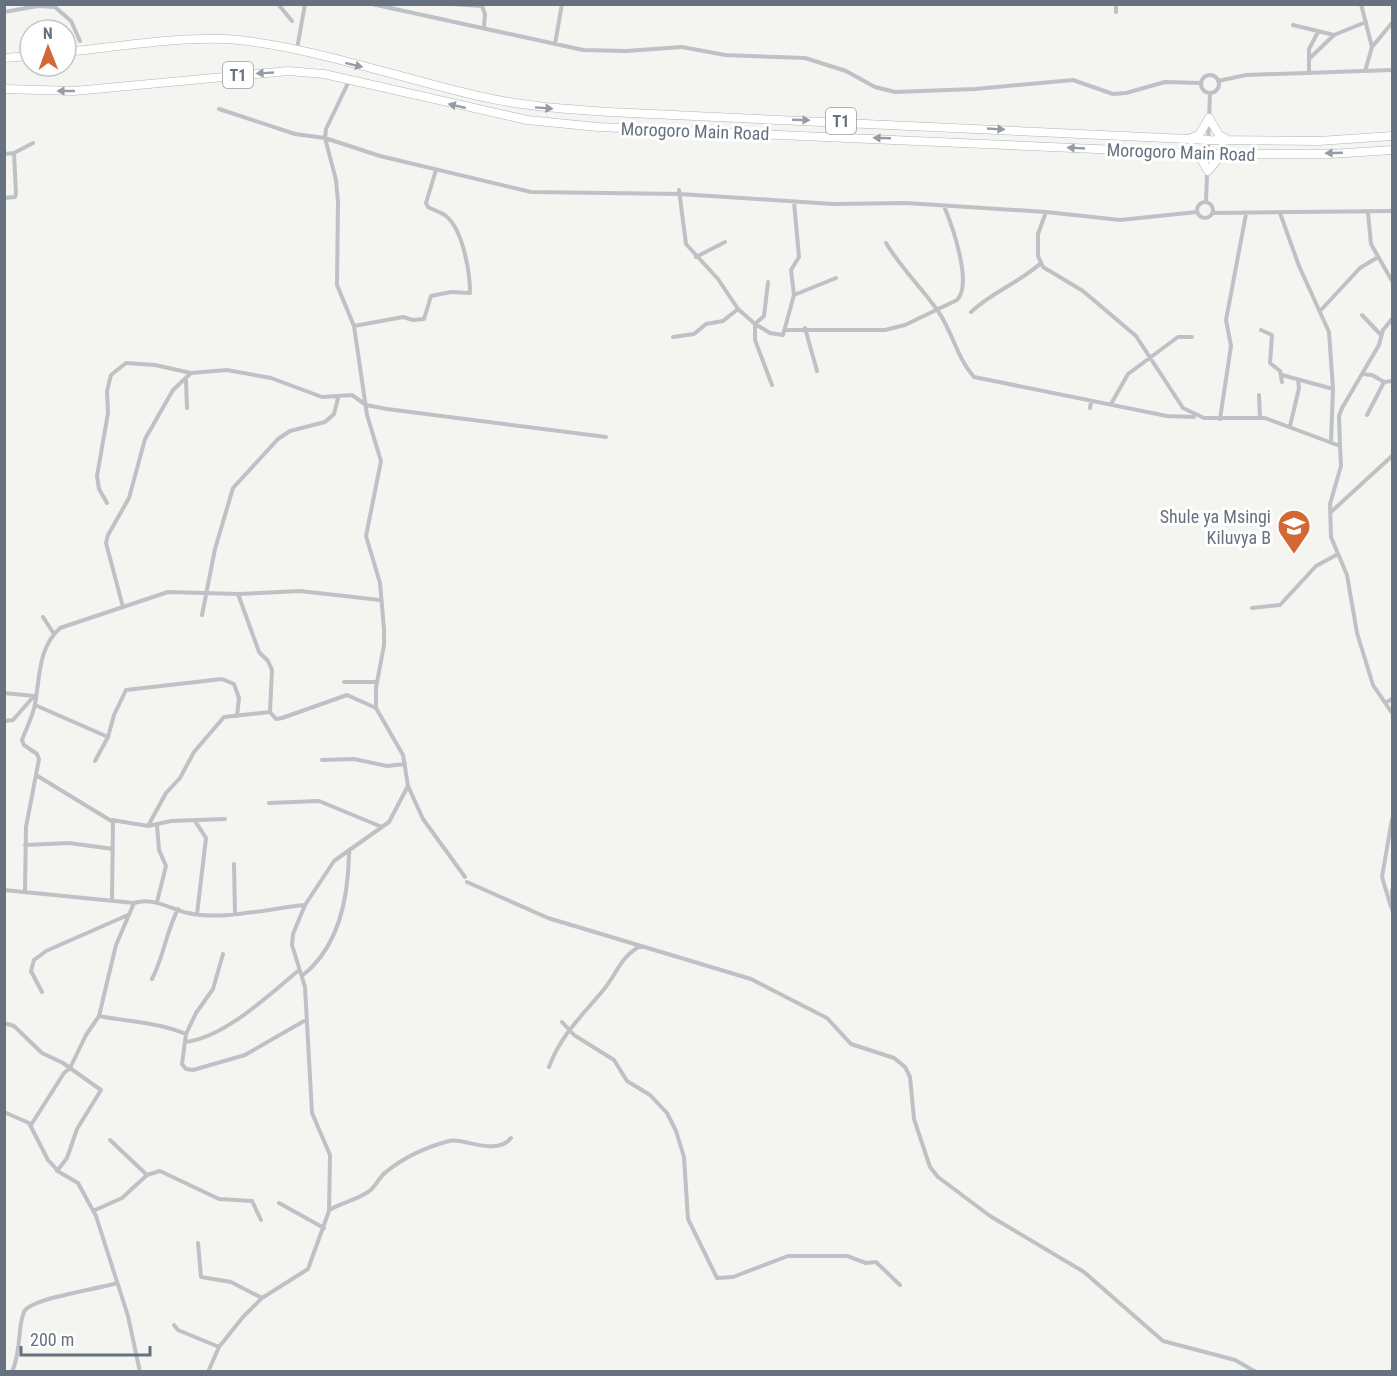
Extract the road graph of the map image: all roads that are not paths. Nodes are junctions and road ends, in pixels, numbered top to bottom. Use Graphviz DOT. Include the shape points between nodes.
graph roads {
  1 [pos="278,4"];
  2 [pos="305,4"];
  3 [pos="372,4"];
  4 [pos="453,4"];
  5 [pos="562,4"];
  6 [pos="1116,4"];
  7 [pos="1361,4"];
  8 [pos="4,12"];
  9 [pos="1116,12"];
  10 [pos="292,21"];
  11 [pos="1366,22"];
  12 [pos="1392,23"];
  13 [pos="1293,25"];
  14 [pos="484,27"];
  15 [pos="1318,32"];
  16 [pos="1334,35"];
  17 [pos="80,41"];
  18 [pos="555,44"];
  19 [pos="1372,47"];
  20 [pos="297,50"];
  21 [pos="78,51"];
  22 [pos="1308,59"];
  23 [pos="1392,70"];
  24 [pos="1365,71"];
  25 [pos="1309,73"];
  26 [pos="1323,73"];
  27 [pos="1236,78"];
  28 [pos="349,80"];
  29 [pos="1218,81"];
  30 [pos="1201,83"];
  31 [pos="4,89"];
  32 [pos="1210,93"];
  33 [pos="219,110"];
  34 [pos="1209,118"];
  35 [pos="1392,136"];
  36 [pos="325,138"];
  37 [pos="1189,139"];
  38 [pos="1209,140"];
  39 [pos="1229,140"];
  40 [pos="33,143"];
  41 [pos="1392,150"];
  42 [pos="14,153"];
  43 [pos="1191,153"];
  44 [pos="4,154"];
  45 [pos="1209,154"];
  46 [pos="1227,155"];
  47 [pos="436,170"];
  48 [pos="1208,171"];
  49 [pos="680,192"];
  50 [pos="4,198"];
  51 [pos="1206,201"];
  52 [pos="794,202"];
  53 [pos="944,206"];
  54 [pos="1392,211"];
  55 [pos="1046,212"];
  56 [pos="1197,212"];
  57 [pos="1214,213"];
  58 [pos="1280,213"];
  59 [pos="1368,213"];
  60 [pos="1246,214"];
  61 [pos="725,242"];
  62 [pos="886,243"];
  63 [pos="696,257"];
  64 [pos="1378,257"];
  65 [pos="1041,263"];
  66 [pos="836,278"];
  67 [pos="1392,278"];
  68 [pos="768,282"];
  69 [pos="795,295"];
  70 [pos="738,309"];
  71 [pos="1321,309"];
  72 [pos="937,310"];
  73 [pos="971,312"];
  74 [pos="1362,315"];
  75 [pos="1392,319"];
  76 [pos="755,324"];
  77 [pos="354,326"];
  78 [pos="805,328"];
  79 [pos="786,330"];
  80 [pos="1261,330"];
  81 [pos="1382,336"];
  82 [pos="673,337"];
  83 [pos="1192,337"];
  84 [pos="1150,357"];
  85 [pos="817,371"];
  86 [pos="191,373"];
  87 [pos="1362,374"];
  88 [pos="1282,375"];
  89 [pos="186,379"];
  90 [pos="1298,380"];
  91 [pos="1392,381"];
  92 [pos="1282,382"];
  93 [pos="1384,382"];
  94 [pos="772,385"];
  95 [pos="1333,389"];
  96 [pos="1259,394"];
  97 [pos="338,398"];
  98 [pos="1091,401"];
  99 [pos="1111,404"];
  100 [pos="366,405"];
  101 [pos="187,408"];
  102 [pos="1090,408"];
  103 [pos="1367,415"];
  104 [pos="1199,417"];
  105 [pos="1260,418"];
  106 [pos="1220,419"];
  107 [pos="1290,426"];
  108 [pos="606,437"];
  109 [pos="1331,441"];
  110 [pos="1340,446"];
  111 [pos="1392,456"];
  112 [pos="107,503"];
  113 [pos="1330,513"];
  114 [pos="1338,554"];
  115 [pos="206,593"];
  116 [pos="238,594"];
  117 [pos="380,600"];
  118 [pos="123,608"];
  119 [pos="1252,608"];
  120 [pos="202,615"];
  121 [pos="43,617"];
  122 [pos="54,634"];
  123 [pos="344,682"];
  124 [pos="376,682"];
  125 [pos="4,693"];
  126 [pos="35,696"];
  127 [pos="1392,699"];
  128 [pos="1385,703"];
  129 [pos="35,705"];
  130 [pos="376,708"];
  131 [pos="270,712"];
  132 [pos="1392,713"];
  133 [pos="237,716"];
  134 [pos="4,721"];
  135 [pos="108,737"];
  136 [pos="322,760"];
  137 [pos="95,761"];
  138 [pos="405,764"];
  139 [pos="36,775"];
  140 [pos="408,786"];
  141 [pos="269,803"];
  142 [pos="225,819"];
  143 [pos="1392,819"];
  144 [pos="111,820"];
  145 [pos="194,820"];
  146 [pos="157,825"];
  147 [pos="148,826"];
  148 [pos="383,828"];
  149 [pos="25,845"];
  150 [pos="113,849"];
  151 [pos="350,849"];
  152 [pos="234,864"];
  153 [pos="4,890"];
  154 [pos="1392,890"];
  155 [pos="25,891"];
  156 [pos="112,900"];
  157 [pos="157,902"];
  158 [pos="134,903"];
  159 [pos="305,905"];
  160 [pos="1392,908"];
  161 [pos="178,909"];
  162 [pos="235,913"];
  163 [pos="128,915"];
  164 [pos="197,915"];
  165 [pos="640,946"];
  166 [pos="223,954"];
  167 [pos="299,970"];
  168 [pos="302,976"];
  169 [pos="152,979"];
  170 [pos="42,992"];
  171 [pos="99,1016"];
  172 [pos="305,1021"];
  173 [pos="562,1022"];
  174 [pos="4,1023"];
  175 [pos="569,1030"];
  176 [pos="186,1034"];
  177 [pos="185,1042"];
  178 [pos="549,1067"];
  179 [pos="70,1068"];
  180 [pos="4,1112"];
  181 [pos="31,1125"];
  182 [pos="511,1138"];
  183 [pos="110,1140"];
  184 [pos="57,1171"];
  185 [pos="147,1175"];
  186 [pos="279,1203"];
  187 [pos="93,1211"];
  188 [pos="329,1211"];
  189 [pos="261,1220"];
  190 [pos="324,1228"];
  191 [pos="198,1243"];
  192 [pos="117,1283"];
  193 [pos="900,1285"];
  194 [pos="262,1298"];
  195 [pos="174,1325"];
  196 [pos="219,1347"];
  197 [pos="12,1371"];
  198 [pos="140,1371"];
  199 [pos="208,1371"];
  200 [pos="1256,1371"];
  1 -- 10 [label="street"];
  2 -- 20 [label="street"];
  3 -- 14 [label="street"];
  4 -- 14 [label="street" via="482,6"];
  5 -- 18 [label="street"];
  6 -- 9 [label="street"];
  7 -- 11 [label="street"];
  8 -- 17 [label="street" via="55,7 70,21"];
  11 -- 16 [label="street"];
  11 -- 19 [label="street"];
  12 -- 19 [label="street"];
  13 -- 15 [label="street"];
  14 -- 18 [label="street"];
  15 -- 16 [label="street"];
  15 -- 22 [label="street"];
  16 -- 22 [label="street"];
  18 -- 30 [label="street" via="591,51 682,47 724,55 805,58 895,92 1073,80 1113,94 1165,82"];
  19 -- 24 [label="street"];
  20 -- 21 [label="highway, Morogoro Main Road / T1" via="237,40"];
  20 -- 37 [label="highway, Morogoro Main Road / T1, one-way" via="531,107"];
  22 -- 25 [label="street"];
  23 -- 24 [label="street"];
  24 -- 26 [label="street"];
  25 -- 26 [label="street"];
  25 -- 27 [label="street"];
  26 -- 27 [label="street"];
  27 -- 29 [label="street"];
  28 -- 31 [label="highway, Morogoro Main Road / T1, one-way" via="288,71 74,91"];
  28 -- 36 [label="street"];
  43 -- 28 [label="highway, Morogoro Main Road / T1, one-way" via="598,127 527,120"];
  29 -- 30 [label="street" via="1207,76"];
  29 -- 32 [label="street" via="1217,90"];
  30 -- 32 [label="street" via="1204,91"];
  32 -- 34 [label="street"];
  33 -- 36 [label="street" via="273,128"];
  34 -- 37 [label="highway" via="1199,135"];
  34 -- 38 [label="street"];
  34 -- 39 [label="highway" via="1219,135"];
  35 -- 39 [label="highway, Morogoro Main Road / T1" via="1319,141"];
  36 -- 47 [label="street"];
  36 -- 77 [label="street" via="338,202 337,285"];
  37 -- 38 [label="highway, Morogoro Main Road / T1"];
  38 -- 39 [label="highway, Morogoro Main Road / T1"];
  38 -- 45 [label="street"];
  40 -- 42 [label="street"];
  41 -- 46 [label="highway, Morogoro Main Road / T1, one-way"];
  42 -- 44 [label="street"];
  42 -- 50 [label="street" via="16,194"];
  43 -- 45 [label="highway, Morogoro Main Road / T1"];
  43 -- 48 [label="highway" via="1201,159"];
  45 -- 46 [label="highway, Morogoro Main Road / T1"];
  45 -- 48 [label="street"];
  46 -- 48 [label="highway"];
  47 -- 49 [label="street" via="531,192"];
  47 -- 77 [label="street" via="426,203 446,216 458,234 470,272 470,293 431,296 424,319 403,317"];
  48 -- 51 [label="street"];
  49 -- 52 [label="street"];
  49 -- 63 [label="street" via="684,239"];
  51 -- 56 [label="street" via="1197,207"];
  51 -- 57 [label="street" via="1214,207"];
  52 -- 53 [label="street"];
  52 -- 69 [label="street" via="800,247 791,270"];
  53 -- 55 [label="street"];
  53 -- 72 [label="street" via="955,236 963,283 961,296"];
  54 -- 59 [label="street"];
  55 -- 56 [label="street" via="1120,220"];
  55 -- 65 [label="street" via="1038,234"];
  56 -- 57 [label="street" via="1205,219"];
  57 -- 60 [label="street"];
  58 -- 59 [label="street" via="1346,209"];
  58 -- 60 [label="street"];
  58 -- 71 [label="street" via="1299,266"];
  59 -- 64 [label="street" via="1369,237"];
  60 -- 106 [label="street" via="1226,320 1231,346"];
  61 -- 63 [label="street"];
  62 -- 72 [label="street"];
  63 -- 70 [label="street" via="718,279"];
  64 -- 67 [label="street"];
  64 -- 71 [label="street" via="1360,268"];
  65 -- 73 [label="street" via="987,296"];
  65 -- 84 [label="street" via="1108,311 1139,340"];
  66 -- 69 [label="street"];
  68 -- 76 [label="street" via="764,316"];
  69 -- 79 [label="street"];
  70 -- 76 [label="street"];
  70 -- 82 [label="street" via="723,321 706,324 694,334"];
  71 -- 95 [label="street" via="1332,344"];
  72 -- 78 [label="street" via="885,330"];
  72 -- 98 [label="street" via="974,377"];
  74 -- 81 [label="street"];
  75 -- 81 [label="street"];
  76 -- 79 [label="street" via="779,336"];
  76 -- 94 [label="street" via="755,340"];
  77 -- 100 [label="street"];
  78 -- 79 [label="street"];
  78 -- 85 [label="street"];
  80 -- 88 [label="street" via="1272,335 1270,363"];
  81 -- 87 [label="street"];
  83 -- 84 [label="street" via="1178,338"];
  84 -- 99 [label="street" via="1128,374"];
  84 -- 104 [label="street" via="1175,401"];
  86 -- 89 [label="street"];
  86 -- 97 [label="street" via="227,370 271,378 322,398"];
  86 -- 112 [label="street" via="126,363 111,375 97,476"];
  87 -- 93 [label="street"];
  87 -- 110 [label="street" via="1339,416"];
  88 -- 90 [label="street"];
  88 -- 92 [label="street"];
  89 -- 101 [label="street"];
  89 -- 118 [label="street" via="173,390 145,439 129,498 108,535 106,543"];
  90 -- 95 [label="street"];
  90 -- 107 [label="street"];
  91 -- 93 [label="street"];
  93 -- 103 [label="street"];
  95 -- 109 [label="street"];
  96 -- 105 [label="street"];
  97 -- 100 [label="street" via="352,395"];
  97 -- 115 [label="street" via="334,414 325,422 290,431 278,439 233,488"];
  98 -- 99 [label="street"];
  98 -- 102 [label="street"];
  99 -- 104 [label="street" via="1167,416"];
  100 -- 108 [label="street" via="465,422"];
  100 -- 117 [label="street" via="381,461 366,536 378,574"];
  104 -- 106 [label="street"];
  105 -- 106 [label="street"];
  105 -- 107 [label="street"];
  107 -- 109 [label="street"];
  109 -- 110 [label="street"];
  110 -- 113 [label="street" via="1341,466"];
  111 -- 113 [label="street"];
  113 -- 114 [label="street" via="1331,537"];
  114 -- 119 [label="street" via="1316,566 1280,605"];
  114 -- 128 [label="street" via="1351,591 1357,633 1373,685"];
  115 -- 116 [label="street"];
  115 -- 118 [label="street" via="159,594"];
  115 -- 120 [label="street"];
  116 -- 117 [label="street" via="300,591"];
  116 -- 131 [label="street" via="259,652 272,670"];
  117 -- 124 [label="street" via="384,645"];
  118 -- 122 [label="street" via="60,628"];
  121 -- 122 [label="street"];
  122 -- 126 [label="street" via="40,664"];
  123 -- 124 [label="street"];
  124 -- 130 [label="street"];
  125 -- 126 [label="street"];
  126 -- 129 [label="street"];
  126 -- 134 [label="street" via="13,720"];
  127 -- 128 [label="street"];
  128 -- 132 [label="street"];
  129 -- 135 [label="street"];
  129 -- 139 [label="street" via="22,740 38,756"];
  130 -- 131 [label="street" via="347,696 282,718 276,719"];
  130 -- 138 [label="street" via="398,742"];
  131 -- 133 [label="street"];
  133 -- 135 [label="street" via="237,690 234,684 222,679 129,689 123,693"];
  133 -- 147 [label="street" via="225,717 194,752"];
  135 -- 137 [label="street"];
  136 -- 138 [label="street"];
  138 -- 140 [label="street"];
  139 -- 144 [label="street"];
  139 -- 149 [label="street"];
  140 -- 148 [label="street"];
  140 -- 165 [label="street" via="423,819 466,880 548,918"];
  141 -- 148 [label="street" via="319,801"];
  142 -- 145 [label="street"];
  143 -- 160 [label="street" via="1382,878"];
  144 -- 147 [label="street"];
  144 -- 150 [label="street"];
  145 -- 146 [label="street"];
  145 -- 164 [label="street" via="206,838"];
  146 -- 147 [label="street"];
  146 -- 157 [label="street" via="159,850 166,866"];
  148 -- 151 [label="street"];
  149 -- 150 [label="street" via="69,843"];
  149 -- 155 [label="street"];
  150 -- 156 [label="street"];
  151 -- 159 [label="street" via="329,868"];
  151 -- 168 [label="street" via="346,890 335,935 321,960"];
  152 -- 162 [label="street"];
  153 -- 155 [label="street"];
  154 -- 160 [label="street"];
  155 -- 156 [label="street"];
  156 -- 158 [label="street"];
  157 -- 158 [label="street"];
  157 -- 161 [label="street"];
  158 -- 163 [label="street"];
  159 -- 162 [label="street"];
  159 -- 167 [label="street" via="292,938"];
  161 -- 164 [label="street"];
  161 -- 169 [label="street"];
  162 -- 164 [label="street"];
  163 -- 170 [label="street" via="34,960 31,971"];
  163 -- 171 [label="street" via="116,945"];
  165 -- 175 [label="street" via="621,960 607,986"];
  165 -- 200 [label="street" via="751,978 827,1018 851,1044 886,1054 902,1064 910,1077 915,1125 930,1167 938,1177 990,1216 1084,1272 1163,1341 1234,1360"];
  166 -- 176 [label="street" via="213,989"];
  167 -- 168 [label="street"];
  167 -- 177 [label="street" via="219,1031 199,1041"];
  168 -- 172 [label="street"];
  171 -- 176 [label="street" via="152,1023"];
  171 -- 179 [label="street"];
  172 -- 177 [label="street" via="245,1055 193,1070 182,1064"];
  172 -- 188 [label="street" via="312,1073 312,1113 330,1155"];
  173 -- 175 [label="street"];
  174 -- 179 [label="street" via="14,1026 42,1053"];
  175 -- 178 [label="street"];
  175 -- 193 [label="street" via="614,1060 627,1081 650,1095 667,1113 684,1157 688,1219 717,1278 733,1277 783,1257 847,1256 866,1263 876,1262"];
  176 -- 177 [label="street"];
  179 -- 181 [label="street"];
  179 -- 184 [label="street" via="101,1092"];
  180 -- 181 [label="street"];
  181 -- 184 [label="street"];
  182 -- 188 [label="street" via="501,1145 470,1146 453,1140 422,1150 385,1172 368,1192"];
  183 -- 185 [label="street"];
  184 -- 187 [label="street" via="78,1183"];
  185 -- 187 [label="street" via="122,1198"];
  185 -- 189 [label="street" via="164,1172 219,1200 252,1202"];
  186 -- 190 [label="street"];
  187 -- 192 [label="street"];
  188 -- 190 [label="street"];
  190 -- 194 [label="street" via="308,1269"];
  191 -- 194 [label="street" via="201,1277 231,1282"];
  192 -- 197 [label="street" via="49,1297 30,1305 24,1312 20,1348"];
  192 -- 198 [label="street"];
  194 -- 196 [label="street"];
  195 -- 196 [label="street"];
  196 -- 199 [label="street"];
}
